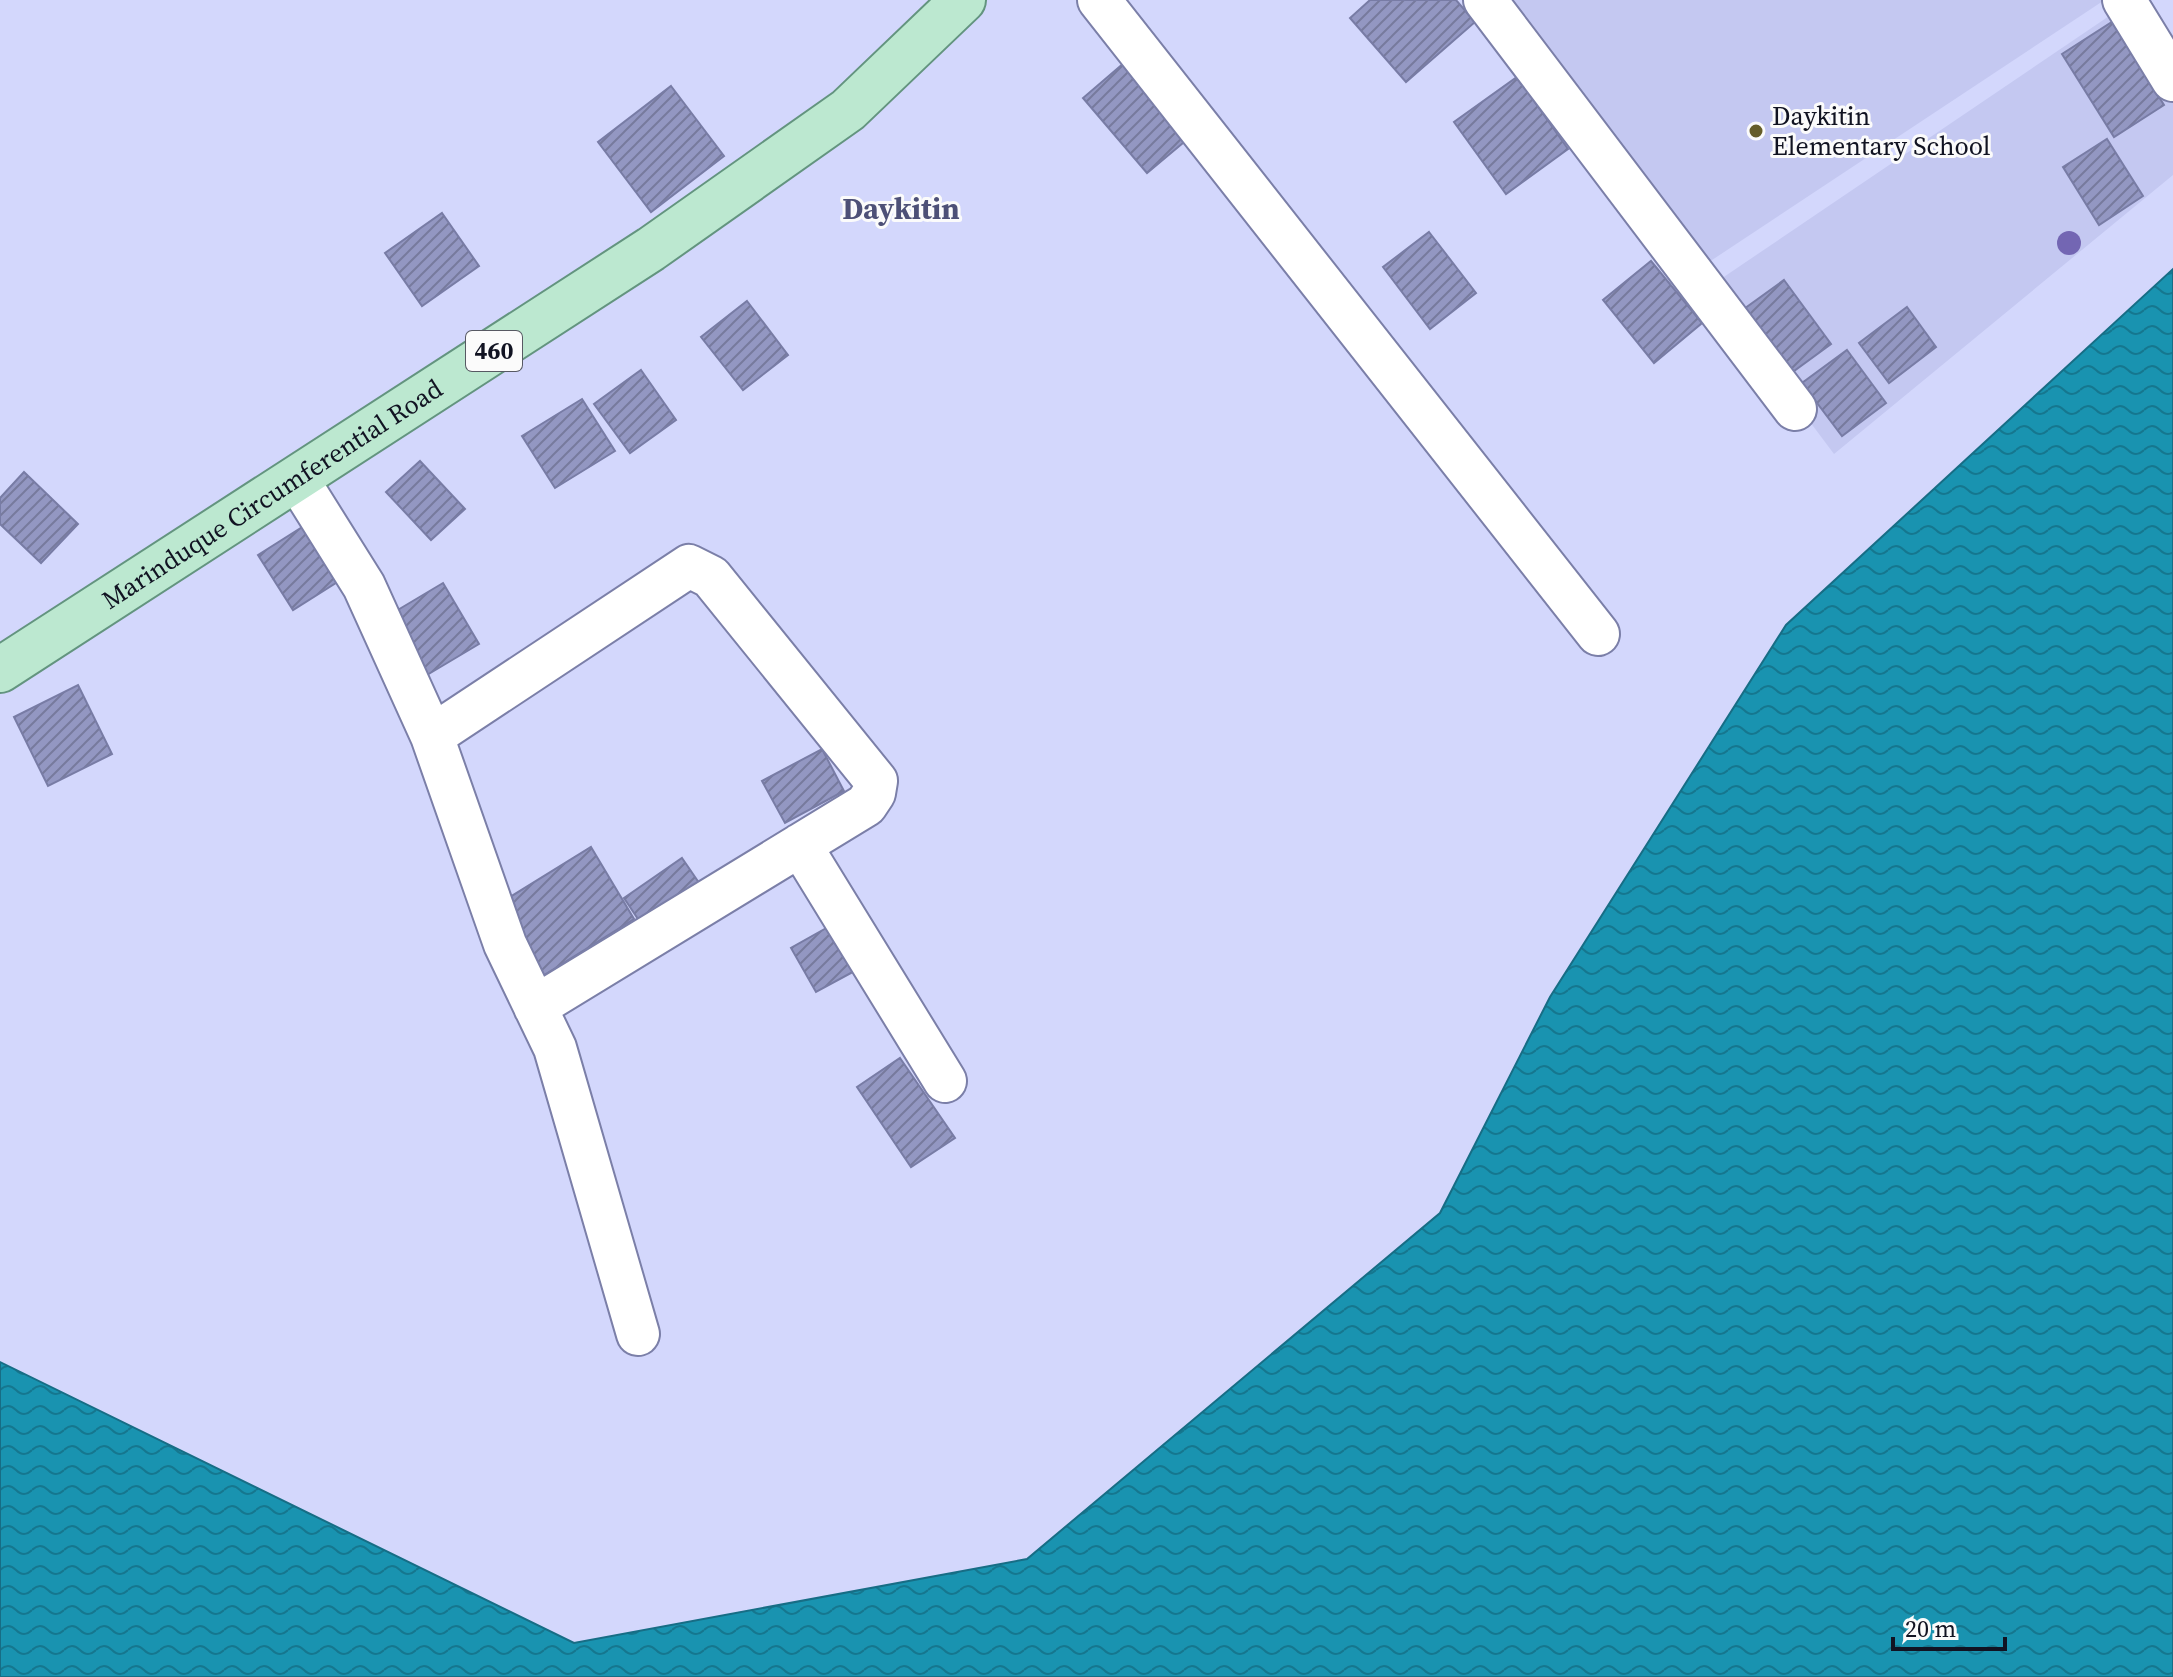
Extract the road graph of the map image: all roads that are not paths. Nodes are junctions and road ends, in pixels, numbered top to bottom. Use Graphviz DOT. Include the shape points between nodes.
graph roads {
  1 [pos="963,0"];
  2 [pos="1099,0"];
  3 [pos="1485,0"];
  4 [pos="2124,0"];
  5 [pos="2173,80"];
  6 [pos="1795,409"];
  7 [pos="297,479"];
  8 [pos="1598,634"];
  9 [pos="0,670"];
  10 [pos="432,736"];
  11 [pos="800,845"];
  12 [pos="535,1007"];
  13 [pos="945,1081"];
  14 [pos="638,1334"];
  1 -- 7 [label="main road, Marinduque Circumferential Road / 460" via="836,119 651,249"];
  2 -- 8 [label="street"];
  3 -- 6 [label="street"];
  4 -- 5 [label="street"];
  7 -- 9 [label="main road, Marinduque Circumferential Road / 460"];
  7 -- 10 [label="street" via="364,586"];
  10 -- 11 [label="street" via="689,566 698,568 711,577 876,781 866,805"];
  10 -- 12 [label="street" via="505,944"];
  11 -- 12 [label="street"];
  11 -- 13 [label="street"];
  12 -- 14 [label="street" via="555,1048"];
}
